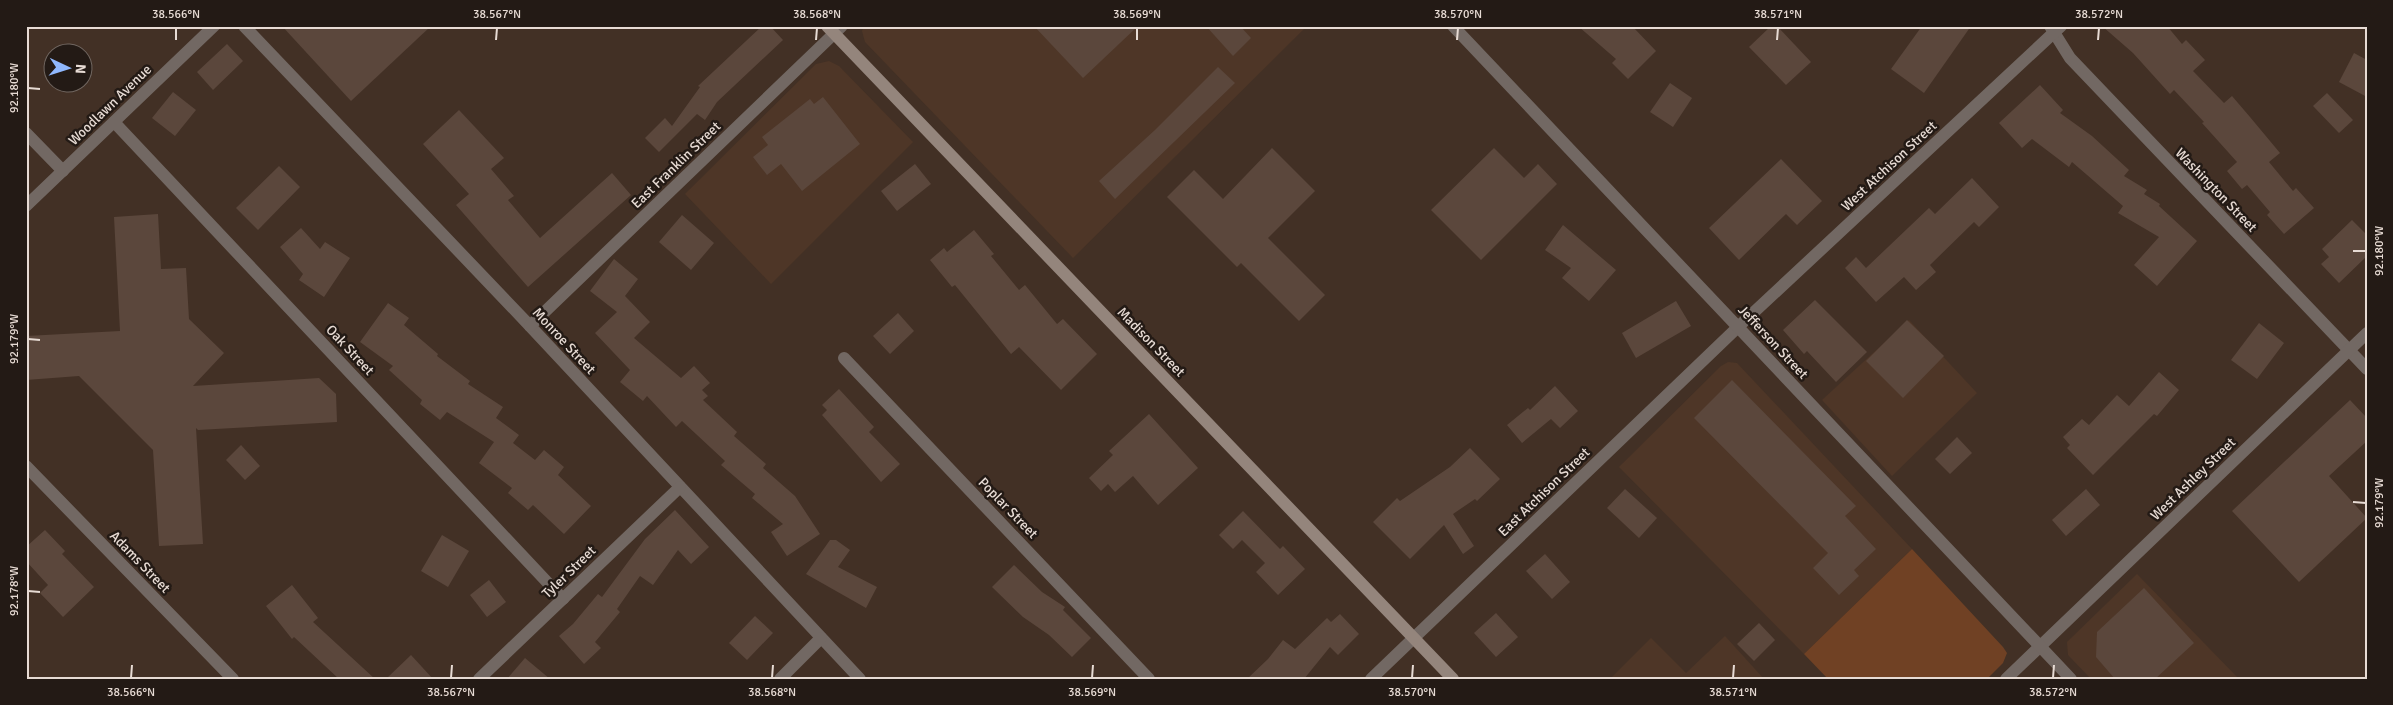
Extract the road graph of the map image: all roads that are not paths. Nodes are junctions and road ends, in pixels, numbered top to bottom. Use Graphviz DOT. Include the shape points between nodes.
graph roads {
  1 [pos="214,26"];
  2 [pos="244,26"];
  3 [pos="1453,26"];
  4 [pos="2055,28"];
  5 [pos="834,29"];
  6 [pos="114,122"];
  7 [pos="26,133"];
  8 [pos="63,171"];
  9 [pos="26,206"];
  10 [pos="530,326"];
  11 [pos="1738,327"];
  12 [pos="2367,333"];
  13 [pos="2348,350"];
  14 [pos="844,358"];
  15 [pos="2367,370"];
  16 [pos="26,466"];
  17 [pos="680,487"];
  18 [pos="563,599"];
  19 [pos="1414,637"];
  20 [pos="821,638"];
  21 [pos="2040,646"];
  22 [pos="232,679"];
  23 [pos="479,679"];
  24 [pos="780,679"];
  25 [pos="860,679"];
  26 [pos="1149,679"];
  27 [pos="1371,679"];
  28 [pos="1453,679"];
  29 [pos="2006,679"];
  30 [pos="2071,679"];
  1 -- 6 [label="street, Woodlawn Avenue"];
  2 -- 10 [label="street, Monroe Street"];
  3 -- 11 [label="street, Jefferson Street"];
  4 -- 11 [label="street, West Atchison Street"];
  4 -- 13 [label="street, Washington Street" via="2070,58"];
  5 -- 10 [label="street, East Franklin Street"];
  5 -- 19 [label="main road, Madison Street"];
  6 -- 8 [label="street, Woodlawn Avenue"];
  6 -- 18 [label="street, Oak Street"];
  7 -- 8 [label="street"];
  8 -- 9 [label="street, Woodlawn Avenue"];
  10 -- 17 [label="street, Monroe Street"];
  11 -- 19 [label="street, East Atchison Street"];
  11 -- 21 [label="street, Jefferson Street"];
  12 -- 13 [label="street, West Ashley Street"];
  13 -- 15 [label="street, Washington Street"];
  13 -- 21 [label="street, West Ashley Street"];
  14 -- 26 [label="street, Poplar Street"];
  16 -- 22 [label="street, Adams Street"];
  17 -- 18 [label="street, Tyler Street"];
  17 -- 20 [label="street, Monroe Street"];
  18 -- 23 [label="street, Tyler Street"];
  19 -- 27 [label="street, East Atchison Street"];
  19 -- 28 [label="main road, Madison Street"];
  20 -- 24 [label="street"];
  20 -- 25 [label="street, Monroe Street"];
  21 -- 29 [label="street, West Ashley Street"];
  21 -- 30 [label="street, Jefferson Street"];
}
